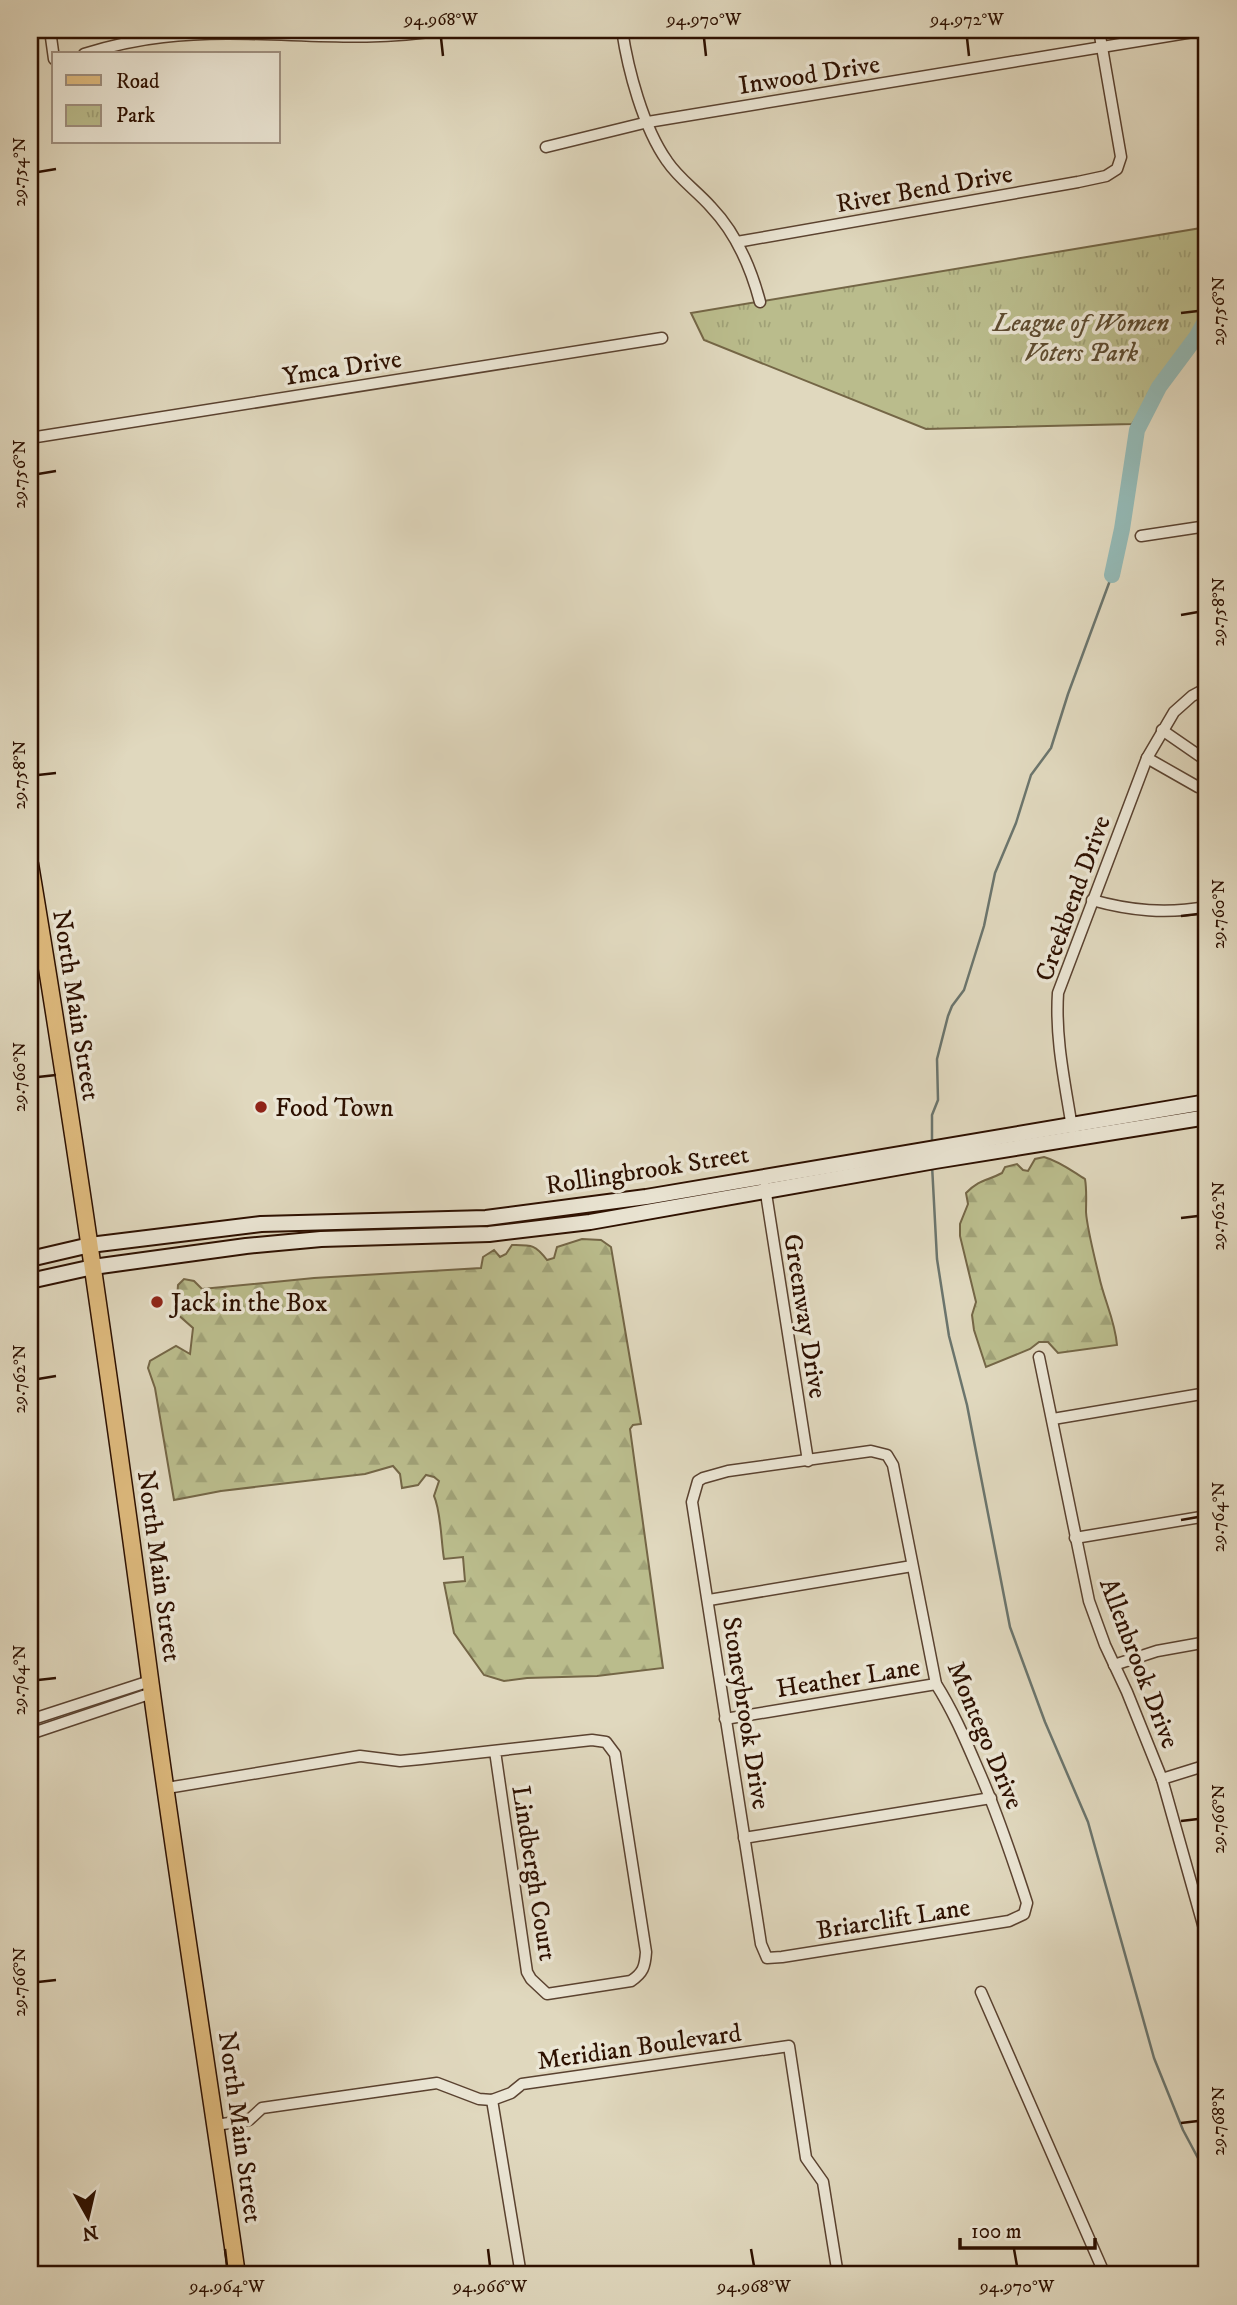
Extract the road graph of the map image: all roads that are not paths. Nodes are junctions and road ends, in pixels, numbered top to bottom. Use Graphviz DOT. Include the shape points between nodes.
graph roads {
  1 [pos="50,30"];
  2 [pos="441,30"];
  3 [pos="622,30"];
  4 [pos="1099,30"];
  5 [pos="1205,30"];
  6 [pos="1102,47"];
  7 [pos="53,52"];
  8 [pos="91,52"];
  9 [pos="648,122"];
  10 [pos="547,147"];
  11 [pos="737,242"];
  12 [pos="760,302"];
  13 [pos="662,338"];
  14 [pos="30,438"];
  15 [pos="1207,526"];
  16 [pos="1141,536"];
  17 [pos="1207,688"];
  18 [pos="1162,730"];
  19 [pos="1147,758"];
  20 [pos="1207,761"];
  21 [pos="1207,788"];
  22 [pos="30,864"];
  23 [pos="1092,900"];
  24 [pos="1207,907"];
  25 [pos="1207,1102"];
  26 [pos="1207,1117"];
  27 [pos="1071,1124"];
  28 [pos="1074,1139"];
  29 [pos="765,1183"];
  30 [pos="90,1245"];
  31 [pos="30,1259"];
  32 [pos="93,1267"];
  33 [pos="30,1281"];
  34 [pos="1039,1357"];
  35 [pos="1207,1393"];
  36 [pos="1053,1419"];
  37 [pos="807,1461"];
  38 [pos="1207,1516"];
  39 [pos="1075,1538"];
  40 [pos="912,1566"];
  41 [pos="709,1600"];
  42 [pos="1207,1642"];
  43 [pos="1114,1665"];
  44 [pos="936,1684"];
  45 [pos="151,1687"];
  46 [pos="725,1719"];
  47 [pos="30,1720"];
  48 [pos="30,1734"];
  49 [pos="495,1751"];
  50 [pos="1207,1765"];
  51 [pos="1162,1779"];
  52 [pos="167,1788"];
  53 [pos="991,1798"];
  54 [pos="744,1838"];
  55 [pos="1207,1889"];
  56 [pos="1195,1891"];
  57 [pos="1024,1914"];
  58 [pos="1207,1939"];
  59 [pos="767,1958"];
  60 [pos="981,1992"];
  61 [pos="492,2100"];
  62 [pos="216,2125"];
  63 [pos="237,2275"];
  64 [pos="521,2275"];
  65 [pos="838,2275"];
  66 [pos="1105,2275"];
  1 -- 7 [label="street"];
  2 -- 8 [label="street" via="377,37 165,36"];
  3 -- 9 [label="street" via="629,68"];
  4 -- 6 [label="street"];
  5 -- 6 [label="street, Inwood Drive"];
  6 -- 9 [label="street, Inwood Drive"];
  6 -- 11 [label="street, River Bend Drive" via="1121,155 1118,169 1105,176"];
  9 -- 10 [label="street, Inwood Drive"];
  9 -- 11 [label="street" via="667,161"];
  11 -- 12 [label="street"];
  13 -- 14 [label="street, Ymca Drive"];
  15 -- 16 [label="street"];
  17 -- 18 [label="street, Creekbend Drive" via="1174,712"];
  18 -- 19 [label="street, Creekbend Drive"];
  18 -- 20 [label="street"];
  19 -- 21 [label="street"];
  19 -- 23 [label="street, Creekbend Drive"];
  22 -- 30 [label="main road, North Main Street"];
  23 -- 24 [label="street" via="1143,911"];
  23 -- 27 [label="street, Creekbend Drive" via="1058,993 1058,1045"];
  25 -- 27 [label="main road, Rollingbrook Street"];
  26 -- 28 [label="main road, Rollingbrook Street"];
  27 -- 28 [label="street, Creekbend Drive"];
  27 -- 29 [label="main road, Rollingbrook Street"];
  28 -- 29 [label="main road, Rollingbrook Street"];
  29 -- 30 [label="main road, Rollingbrook Street" via="486,1217 261,1224"];
  29 -- 32 [label="main road, Rollingbrook Street" via="590,1222 489,1234 246,1245"];
  29 -- 37 [label="street, Greenway Drive"];
  30 -- 31 [label="main road, Rollingbrook Street"];
  30 -- 32 [label="main road, North Main Street"];
  32 -- 33 [label="main road, Rollingbrook Street"];
  32 -- 45 [label="main road, North Main Street"];
  34 -- 36 [label="street, Allenbrook Drive"];
  35 -- 36 [label="street"];
  36 -- 39 [label="street, Allenbrook Drive"];
  37 -- 40 [label="street, Montego Drive" via="871,1451 887,1455"];
  37 -- 41 [label="street, Stoneybrook Drive" via="728,1471 698,1481 692,1502"];
  38 -- 39 [label="street"];
  39 -- 43 [label="street, Allenbrook Drive" via="1089,1601"];
  40 -- 41 [label="street"];
  40 -- 44 [label="street, Montego Drive"];
  41 -- 46 [label="street, Stoneybrook Drive"];
  42 -- 43 [label="street"];
  43 -- 51 [label="street, Allenbrook Drive"];
  44 -- 46 [label="street, Heather Lane"];
  44 -- 53 [label="street, Montego Drive" via="953,1710"];
  45 -- 47 [label="street"];
  45 -- 48 [label="street"];
  45 -- 52 [label="main road, North Main Street"];
  46 -- 54 [label="street, Stoneybrook Drive"];
  49 -- 49 [label="street, Lindbergh Court" via="592,1740 606,1742 615,1754 646,1952 644,1968 631,1982 547,1994 531,1979"];
  49 -- 52 [label="street" via="400,1762 360,1756"];
  50 -- 51 [label="street"];
  51 -- 56 [label="street, Allenbrook Drive"];
  52 -- 62 [label="main road, North Main Street"];
  53 -- 54 [label="street"];
  53 -- 57 [label="street, Montego Drive" via="1027,1903"];
  54 -- 59 [label="street, Stoneybrook Drive"];
  55 -- 56 [label="street"];
  56 -- 58 [label="street, Allenbrook Drive"];
  57 -- 59 [label="street, Briarclift Lane" via="995,1923"];
  60 -- 66 [label="street"];
  61 -- 62 [label="street" via="437,2083 262,2108 249,2120"];
  61 -- 64 [label="street"];
  61 -- 65 [label="street, Meridian Boulevard" via="522,2084 789,2046 807,2158 823,2182"];
  62 -- 63 [label="main road, North Main Street"];
}
